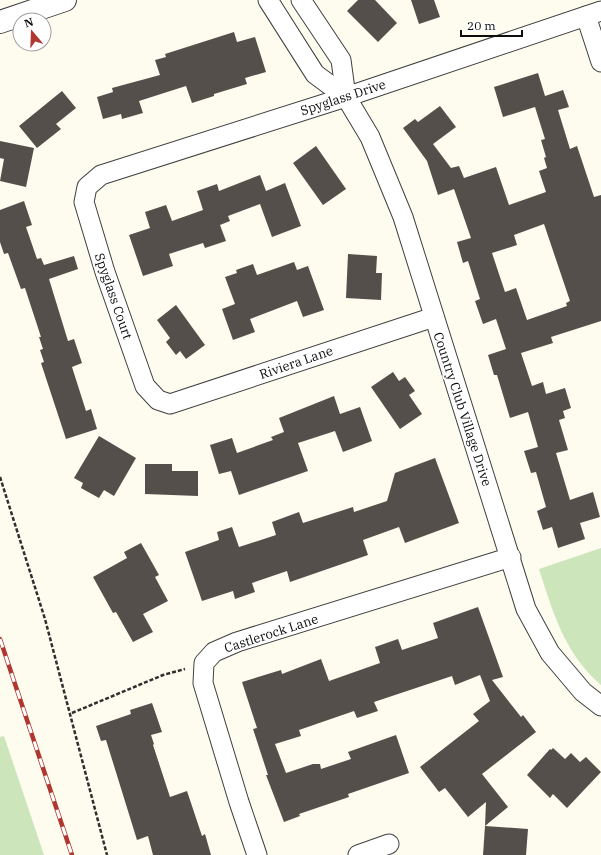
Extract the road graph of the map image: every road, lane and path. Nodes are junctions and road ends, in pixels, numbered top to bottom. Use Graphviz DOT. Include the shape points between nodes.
graph roads {
  1 [pos="65,0"];
  2 [pos="268,0"];
  3 [pos="301,0"];
  4 [pos="594,14"];
  5 [pos="0,22"];
  6 [pos="601,62"];
  7 [pos="346,97"];
  8 [pos="87,187"];
  9 [pos="434,317"];
  10 [pos="158,400"];
  11 [pos="0,477"];
  12 [pos="511,557"];
  13 [pos="204,664"];
  14 [pos="601,706"];
  15 [pos="72,713"];
  16 [pos="389,844"];
  17 [pos="107,855"];
  18 [pos="257,855"];
  19 [pos="358,855"];
  1 -- 5 [label="street"];
  2 -- 7 [label="street, Country Club Village Drive" via="314,74"];
  3 -- 7 [label="street, Country Club Village Drive" via="341,60"];
  4 -- 6 [label="street"];
  4 -- 7 [label="street, Spyglass Drive"];
  7 -- 8 [label="street, Spyglass Drive" via="100,175"];
  7 -- 9 [label="street, Country Club Village Drive" via="370,137 403,217"];
  8 -- 10 [label="street, Spyglass Court" via="84,202 105,272 145,386"];
  9 -- 10 [label="street, Riviera Lane" via="170,404"];
  9 -- 12 [label="street, Country Club Village Drive"];
  11 -- 17 [label="path" via="45,619"];
  12 -- 13 [label="street, Castlerock Lane" via="237,642 214,652"];
  12 -- 14 [label="street, Country Club Village Drive" via="526,609 550,653 583,692"];
  13 -- 15 [label="path" via="163,675"];
  13 -- 18 [label="street" via="203,683"];
  16 -- 19 [label="street"];
}
